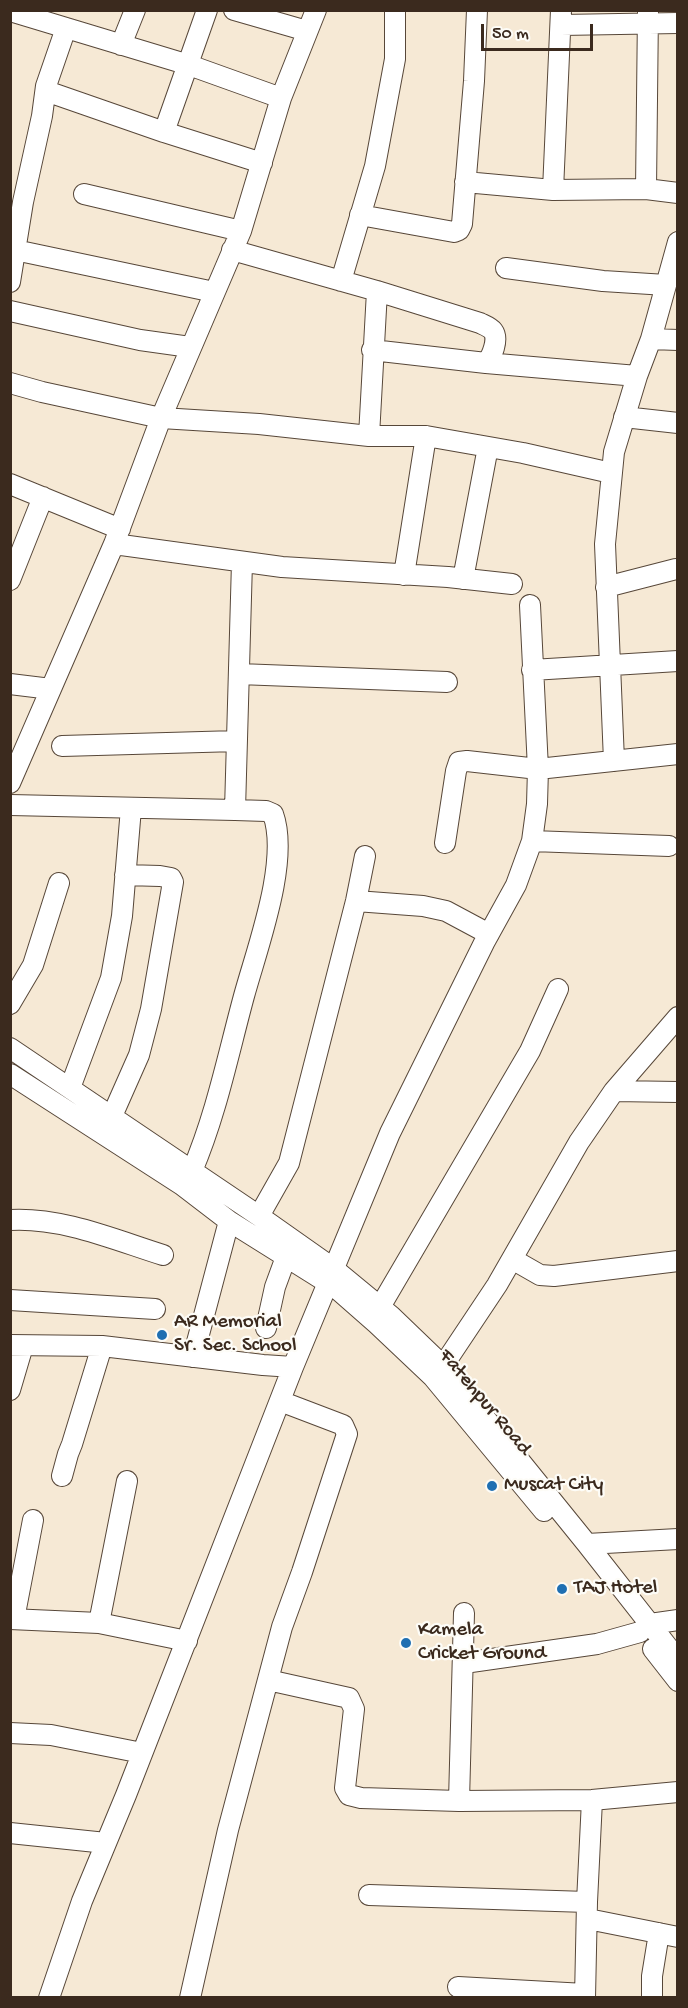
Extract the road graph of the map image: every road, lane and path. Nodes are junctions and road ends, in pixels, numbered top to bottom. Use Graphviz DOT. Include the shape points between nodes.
graph roads {
  1 [pos="135,10"];
  2 [pos="207,10"];
  3 [pos="234,10"];
  4 [pos="316,10"];
  5 [pos="394,10"];
  6 [pos="477,10"];
  7 [pos="10,11"];
  8 [pos="648,17"];
  9 [pos="561,18"];
  10 [pos="678,23"];
  11 [pos="66,28"];
  12 [pos="307,31"];
  13 [pos="121,45"];
  14 [pos="189,65"];
  15 [pos="46,91"];
  16 [pos="281,98"];
  17 [pos="164,132"];
  18 [pos="262,163"];
  19 [pos="465,182"];
  20 [pos="553,189"];
  21 [pos="646,189"];
  22 [pos="84,194"];
  23 [pos="678,194"];
  24 [pos="17,201"];
  25 [pos="360,215"];
  26 [pos="241,231"];
  27 [pos="678,242"];
  28 [pos="15,250"];
  29 [pos="232,250"];
  30 [pos="506,268"];
  31 [pos="341,281"];
  32 [pos="10,282"];
  33 [pos="666,285"];
  34 [pos="377,291"];
  35 [pos="214,292"];
  36 [pos="10,311"];
  37 [pos="651,339"];
  38 [pos="678,340"];
  39 [pos="190,347"];
  40 [pos="372,350"];
  41 [pos="486,363"];
  42 [pos="637,376"];
  43 [pos="10,383"];
  44 [pos="624,417"];
  45 [pos="161,418"];
  46 [pos="678,423"];
  47 [pos="369,436"];
  48 [pos="426,436"];
  49 [pos="488,447"];
  50 [pos="611,473"];
  51 [pos="10,484"];
  52 [pos="43,497"];
  53 [pos="117,536"];
  54 [pos="242,562"];
  55 [pos="404,575"];
  56 [pos="677,575"];
  57 [pos="463,579"];
  58 [pos="10,580"];
  59 [pos="512,584"];
  60 [pos="606,587"];
  61 [pos="530,605"];
  62 [pos="678,661"];
  63 [pos="610,665"];
  64 [pos="532,670"];
  65 [pos="239,674"];
  66 [pos="447,682"];
  67 [pos="10,684"];
  68 [pos="51,689"];
  69 [pos="237,741"];
  70 [pos="62,746"];
  71 [pos="678,754"];
  72 [pos="614,761"];
  73 [pos="538,769"];
  74 [pos="10,783"];
  75 [pos="10,805"];
  76 [pos="131,808"];
  77 [pos="235,810"];
  78 [pos="532,841"];
  79 [pos="445,843"];
  80 [pos="669,846"];
  81 [pos="365,856"];
  82 [pos="125,875"];
  83 [pos="58,883"];
  84 [pos="356,901"];
  85 [pos="489,934"];
  86 [pos="558,989"];
  87 [pos="10,1004"];
  88 [pos="678,1017"];
  89 [pos="10,1048"];
  90 [pos="11,1077"];
  91 [pos="70,1088"];
  92 [pos="614,1091"];
  93 [pos="678,1092"];
  94 [pos="112,1116"];
  95 [pos="192,1171"];
  96 [pos="259,1216"];
  97 [pos="10,1220"];
  98 [pos="229,1221"];
  99 [pos="164,1255"];
  100 [pos="286,1257"];
  101 [pos="512,1259"];
  102 [pos="678,1261"];
  103 [pos="331,1276"];
  104 [pos="10,1300"];
  105 [pos="380,1307"];
  106 [pos="154,1309"];
  107 [pos="266,1328"];
  108 [pos="17,1345"];
  109 [pos="102,1347"];
  110 [pos="193,1357"];
  111 [pos="443,1366"];
  112 [pos="293,1367"];
  113 [pos="10,1390"];
  114 [pos="280,1401"];
  115 [pos="62,1476"];
  116 [pos="127,1481"];
  117 [pos="33,1520"];
  118 [pos="678,1539"];
  119 [pos="587,1544"];
  120 [pos="464,1613"];
  121 [pos="12,1619"];
  122 [pos="678,1620"];
  123 [pos="99,1623"];
  124 [pos="645,1628"];
  125 [pos="187,1641"];
  126 [pos="678,1660"];
  127 [pos="464,1663"];
  128 [pos="268,1680"];
  129 [pos="678,1681"];
  130 [pos="10,1733"];
  131 [pos="142,1754"];
  132 [pos="678,1792"];
  133 [pos="592,1800"];
  134 [pos="459,1801"];
  135 [pos="10,1833"];
  136 [pos="106,1843"];
  137 [pos="369,1895"];
  138 [pos="587,1910"];
  139 [pos="668,1935"];
  140 [pos="458,1987"];
  141 [pos="585,1996"];
  142 [pos="49,1998"];
  143 [pos="190,1998"];
  144 [pos="652,1998"];
  1 -- 13 [label="street"];
  2 -- 14 [label="street"];
  3 -- 12 [label="street"];
  4 -- 12 [label="street"];
  5 -- 25 [label="street" via="395,59 375,166"];
  6 -- 19 [label="street"];
  7 -- 11 [label="street"];
  8 -- 9 [label="street"];
  8 -- 10 [label="street"];
  8 -- 21 [label="street"];
  9 -- 20 [label="street"];
  11 -- 13 [label="street"];
  11 -- 15 [label="street"];
  12 -- 16 [label="street"];
  13 -- 14 [label="street"];
  14 -- 16 [label="street"];
  14 -- 17 [label="street"];
  15 -- 17 [label="street"];
  15 -- 24 [label="street" via="35,153"];
  16 -- 18 [label="street"];
  17 -- 18 [label="street"];
  18 -- 26 [label="street"];
  19 -- 20 [label="street"];
  19 -- 25 [label="street" via="462,224 454,232"];
  20 -- 21 [label="street"];
  21 -- 23 [label="street"];
  22 -- 26 [label="street"];
  24 -- 28 [label="street"];
  25 -- 31 [label="street"];
  26 -- 29 [label="street"];
  27 -- 33 [label="street"];
  28 -- 32 [label="street"];
  28 -- 35 [label="street"];
  29 -- 31 [label="street"];
  29 -- 35 [label="street"];
  30 -- 33 [label="street"];
  31 -- 34 [label="street"];
  33 -- 37 [label="street"];
  34 -- 40 [label="street"];
  34 -- 41 [label="street" via="491,329 495,336"];
  35 -- 39 [label="street"];
  36 -- 39 [label="street"];
  37 -- 38 [label="street"];
  37 -- 42 [label="street"];
  39 -- 45 [label="street"];
  40 -- 41 [label="street"];
  40 -- 47 [label="street"];
  41 -- 42 [label="street"];
  42 -- 44 [label="street"];
  43 -- 45 [label="street"];
  44 -- 46 [label="street"];
  44 -- 50 [label="street"];
  45 -- 47 [label="street"];
  45 -- 53 [label="street"];
  47 -- 48 [label="street"];
  48 -- 49 [label="street"];
  48 -- 55 [label="street"];
  49 -- 50 [label="street"];
  49 -- 57 [label="street"];
  50 -- 60 [label="street"];
  51 -- 52 [label="street"];
  52 -- 53 [label="street"];
  52 -- 58 [label="street"];
  53 -- 54 [label="street"];
  53 -- 68 [label="street"];
  54 -- 55 [label="street"];
  54 -- 65 [label="street"];
  55 -- 57 [label="street"];
  56 -- 60 [label="street"];
  57 -- 59 [label="street"];
  60 -- 63 [label="street"];
  61 -- 64 [label="street"];
  62 -- 63 [label="street"];
  63 -- 64 [label="street"];
  63 -- 72 [label="street"];
  64 -- 73 [label="street"];
  65 -- 66 [label="street"];
  65 -- 69 [label="street"];
  67 -- 68 [label="street"];
  68 -- 74 [label="street"];
  69 -- 70 [label="street"];
  69 -- 77 [label="street"];
  71 -- 72 [label="street"];
  72 -- 73 [label="street"];
  73 -- 78 [label="street"];
  73 -- 79 [label="street" via="459,762"];
  75 -- 76 [label="street"];
  76 -- 77 [label="street"];
  76 -- 82 [label="street"];
  77 -- 95 [label="street" via="273,814 277,862 263,933 207,1135"];
  78 -- 80 [label="street"];
  78 -- 85 [label="street" via="516,885"];
  81 -- 84 [label="street"];
  82 -- 91 [label="street" via="111,978"];
  82 -- 94 [label="street" via="160,876 173,882 151,1009 139,1055"];
  83 -- 87 [label="street" via="33,965"];
  84 -- 85 [label="street" via="446,911"];
  84 -- 96 [label="street" via="289,1163"];
  85 -- 103 [label="street" via="390,1133"];
  86 -- 105 [label="street" via="530,1051"];
  88 -- 92 [label="street"];
  89 -- 91 [label="street"];
  90 -- 98 [label="street, Fatehpur Road" via="182,1185"];
  91 -- 94 [label="street"];
  92 -- 93 [label="street"];
  92 -- 101 [label="street" via="574,1151"];
  94 -- 95 [label="street"];
  95 -- 96 [label="street"];
  96 -- 103 [label="street"];
  97 -- 99 [label="street" via="30,1219 81,1229"];
  98 -- 100 [label="street, Fatehpur Road"];
  98 -- 110 [label="street"];
  100 -- 103 [label="street, Fatehpur Road"];
  100 -- 107 [label="street"];
  101 -- 102 [label="street" via="540,1275 554,1276"];
  101 -- 111 [label="street"];
  103 -- 105 [label="street"];
  103 -- 112 [label="street"];
  103 -- 124 [label="street, Fatehpur Road" via="433,1377"];
  104 -- 106 [label="street"];
  105 -- 111 [label="street"];
  108 -- 109 [label="street"];
  108 -- 113 [label="street"];
  109 -- 110 [label="street"];
  109 -- 115 [label="street"];
  110 -- 112 [label="street"];
  111 -- 119 [label="street"];
  112 -- 114 [label="street"];
  114 -- 125 [label="street"];
  114 -- 128 [label="street" via="343,1425 347,1434"];
  116 -- 123 [label="street"];
  117 -- 121 [label="street"];
  118 -- 119 [label="street"];
  119 -- 124 [label="street"];
  120 -- 127 [label="street"];
  121 -- 123 [label="street"];
  122 -- 124 [label="street"];
  123 -- 125 [label="street"];
  124 -- 126 [label="street"];
  124 -- 127 [label="street" via="597,1644"];
  124 -- 129 [label="street, Fatehpur Road"];
  125 -- 131 [label="street"];
  127 -- 134 [label="street"];
  128 -- 134 [label="street" via="349,1698 352,1702 345,1788 349,1795"];
  128 -- 143 [label="street" via="228,1830"];
  130 -- 131 [label="street" via="51,1735"];
  131 -- 136 [label="street"];
  132 -- 133 [label="street"];
  133 -- 134 [label="street"];
  133 -- 138 [label="street"];
  135 -- 136 [label="street"];
  136 -- 142 [label="street"];
  137 -- 138 [label="street"];
  138 -- 139 [label="street"];
  138 -- 141 [label="street"];
  139 -- 144 [label="street" via="652,1976"];
  140 -- 141 [label="street"];
}
